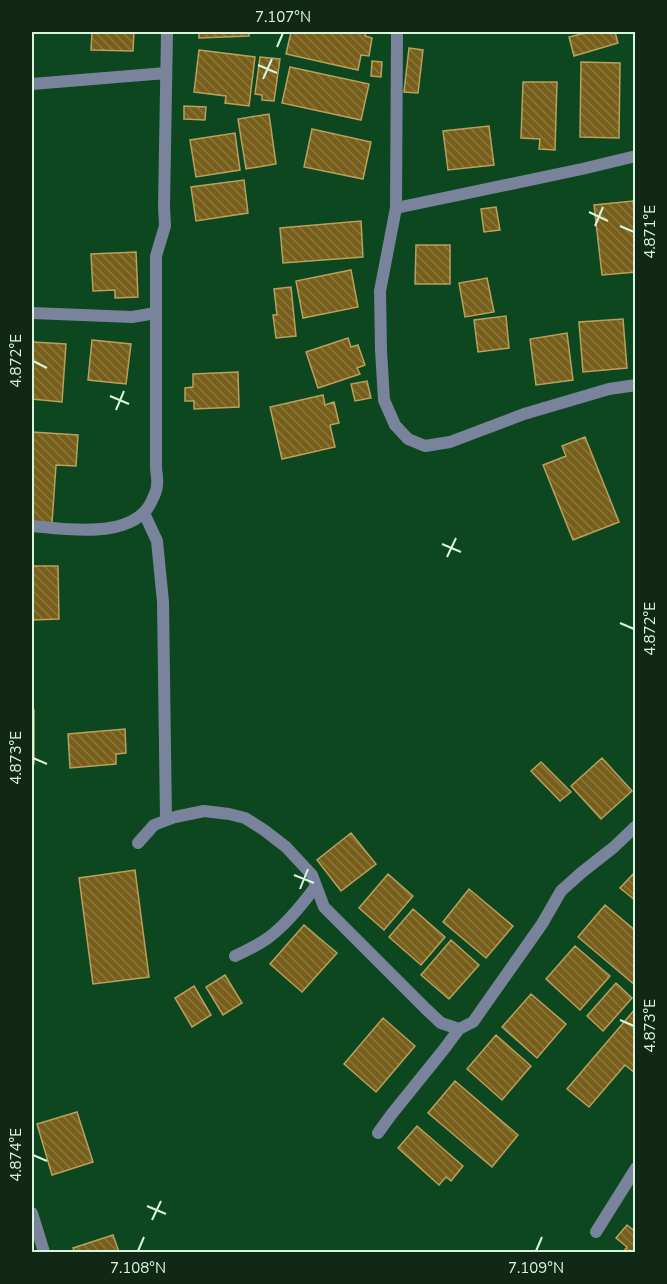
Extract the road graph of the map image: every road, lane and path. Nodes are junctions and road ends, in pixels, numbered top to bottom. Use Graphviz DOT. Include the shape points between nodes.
graph roads {
  1 [pos="167,32"];
  2 [pos="397,32"];
  3 [pos="166,73"];
  4 [pos="32,84"];
  5 [pos="636,156"];
  6 [pos="396,208"];
  7 [pos="32,313"];
  8 [pos="156,313"];
  9 [pos="636,385"];
  10 [pos="144,513"];
  11 [pos="32,526"];
  12 [pos="165,820"];
  13 [pos="636,826"];
  14 [pos="138,843"];
  15 [pos="316,886"];
  16 [pos="235,957"];
  17 [pos="459,1029"];
  18 [pos="378,1133"];
  19 [pos="636,1168"];
  20 [pos="32,1213"];
  21 [pos="596,1232"];
  22 [pos="44,1252"];
  1 -- 3 [label="street"];
  2 -- 6 [label="street"];
  3 -- 4 [label="street"];
  3 -- 8 [label="street" via="165,226 156,256"];
  5 -- 6 [label="street"];
  6 -- 9 [label="street" via="380,291 381,350 384,400 395,425 408,439 425,446 450,441 524,414"];
  7 -- 8 [label="street" via="132,317"];
  8 -- 10 [label="street" via="157,486"];
  10 -- 11 [label="street" via="122,526 83,530"];
  10 -- 12 [label="street" via="158,542 163,602"];
  12 -- 14 [label="street" via="154,825"];
  12 -- 15 [label="street" via="204,811 245,818 286,847 312,875"];
  13 -- 17 [label="street" via="561,891 498,989 473,1022"];
  15 -- 16 [label="street" via="282,926"];
  15 -- 17 [label="street" via="324,907 358,941 441,1023"];
  17 -- 18 [label="street"];
  19 -- 21 [label="street"];
  20 -- 22 [label="street"];
}
